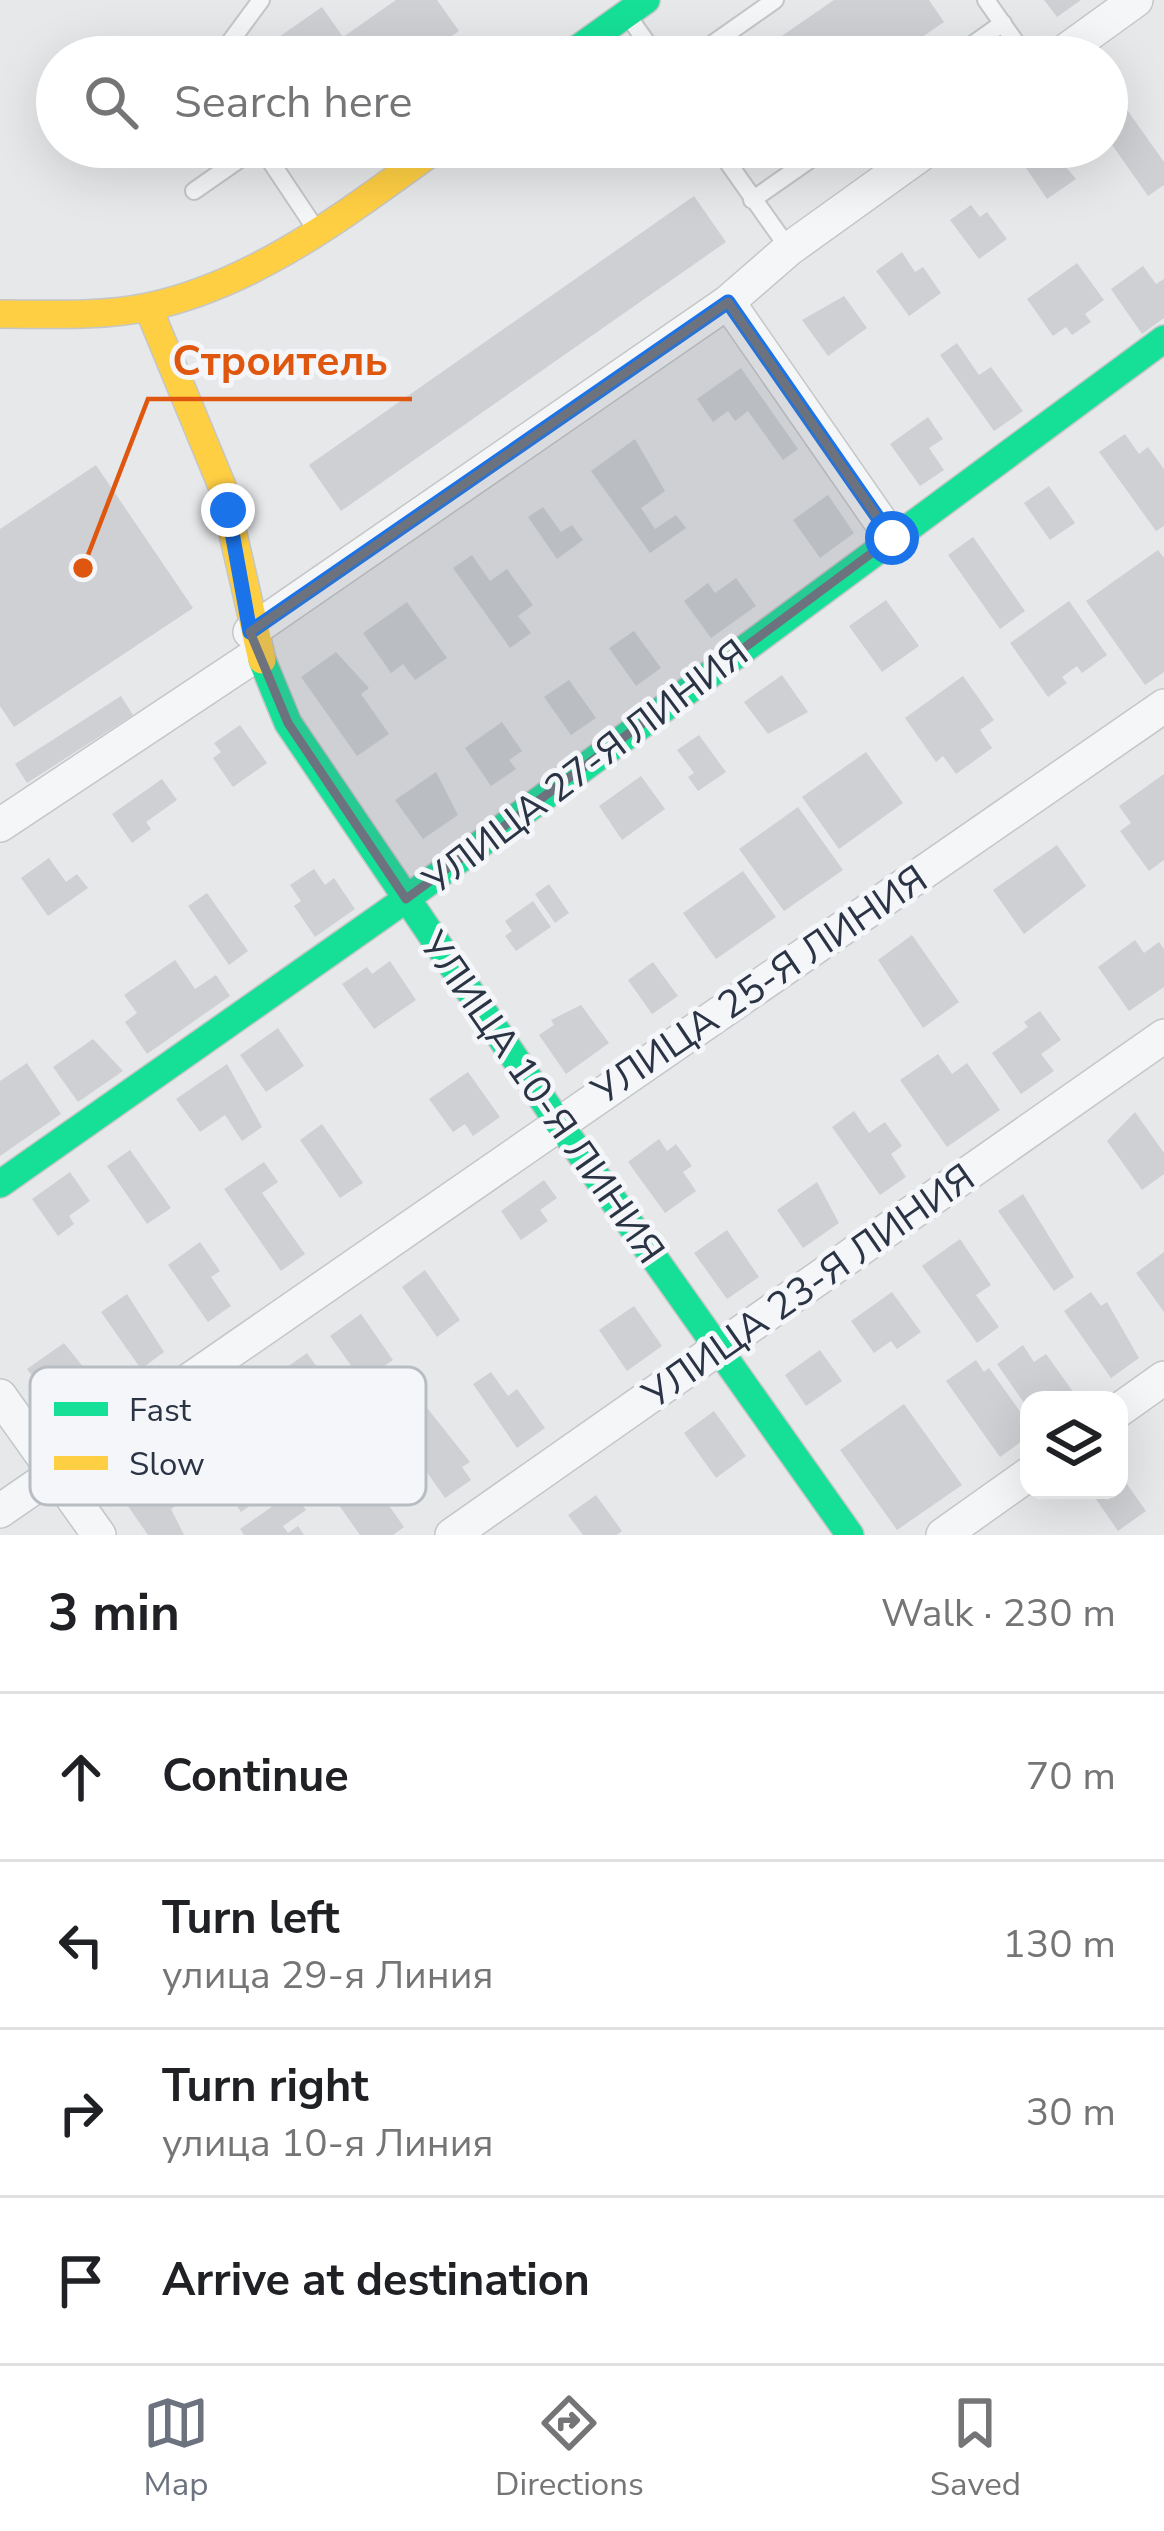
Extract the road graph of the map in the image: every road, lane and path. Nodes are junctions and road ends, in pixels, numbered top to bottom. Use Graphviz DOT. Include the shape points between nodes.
graph roads {
  1 [pos="261,0"];
  2 [pos="775,0"];
  3 [pos="986,0"];
  4 [pos="1136,0"];
  5 [pos="630,5"];
  6 [pos="1003,23"];
  7 [pos="234,36"];
  8 [pos="592,36"];
  9 [pos="646,36"];
  10 [pos="724,36"];
  11 [pos="985,36"];
  12 [pos="1012,36"];
  13 [pos="1086,36"];
  14 [pos="227,168"];
  15 [pos="274,168"];
  16 [pos="409,168"];
  17 [pos="731,168"];
  18 [pos="798,168"];
  19 [pos="902,168"];
  20 [pos="194,190"];
  21 [pos="752,200"];
  22 [pos="318,231"];
  23 [pos="789,249"];
  24 [pos="728,302"];
  25 [pos="148,307"];
  26 [pos="0,314"];
  27 [pos="1164,339"];
  28 [pos="892,538"];
  29 [pos="253,643"];
  30 [pos="1164,706"];
  31 [pos="0,826"];
  32 [pos="406,899"];
  33 [pos="1164,1036"];
  34 [pos="558,1122"];
  35 [pos="0,1184"];
  36 [pos="718,1348"];
  37 [pos="206,1367"];
  38 [pos="1164,1378"];
  39 [pos="0,1396"];
  40 [pos="1128,1404"];
  41 [pos="30,1439"];
  42 [pos="1020,1480"];
  43 [pos="30,1490"];
  44 [pos="77,1505"];
  45 [pos="0,1511"];
  46 [pos="99,1535"];
  47 [pos="452,1535"];
  48 [pos="850,1535"];
  49 [pos="943,1535"];
  1 -- 7 [label="lane"];
  2 -- 10 [label="lane"];
  3 -- 6 [label="lane"];
  4 -- 13 [label="street"];
  5 -- 8 [label="street"];
  5 -- 9 [label="lane"];
  6 -- 11 [label="lane"];
  6 -- 12 [label="lane"];
  14 -- 20 [label="lane"];
  15 -- 22 [label="lane"];
  16 -- 22 [label="street"];
  17 -- 21 [label="lane"];
  18 -- 21 [label="lane"];
  19 -- 23 [label="street"];
  21 -- 23 [label="lane"];
  22 -- 25 [label="street" via="227,283"];
  23 -- 24 [label="street"];
  24 -- 28 [label="street"];
  24 -- 29 [label="street"];
  25 -- 26 [label="street"];
  25 -- 29 [label="street, УЛИЦА 10-Я ЛИНИЯ" via="218,475"];
  27 -- 28 [label="street, УЛИЦА 27-Я ЛИНИЯ"];
  28 -- 32 [label="street, УЛИЦА 27-Я ЛИНИЯ"];
  29 -- 31 [label="street"];
  29 -- 32 [label="street, УЛИЦА 10-Я ЛИНИЯ" via="288,723"];
  30 -- 34 [label="street, УЛИЦА 25-Я ЛИНИЯ"];
  32 -- 34 [label="street, УЛИЦА 10-Я ЛИНИЯ"];
  32 -- 35 [label="street, УЛИЦА 27-Я ЛИНИЯ"];
  33 -- 36 [label="street, УЛИЦА 23-Я ЛИНИЯ"];
  34 -- 36 [label="street, УЛИЦА 10-Я ЛИНИЯ"];
  34 -- 37 [label="street, УЛИЦА 25-Я ЛИНИЯ"];
  36 -- 47 [label="street, УЛИЦА 23-Я ЛИНИЯ"];
  36 -- 48 [label="street, УЛИЦА 10-Я ЛИНИЯ"];
  38 -- 40 [label="street"];
  39 -- 41 [label="street"];
  42 -- 49 [label="street"];
  43 -- 45 [label="street, УЛИЦА 25-Я ЛИНИЯ"];
  44 -- 46 [label="street"];
}
